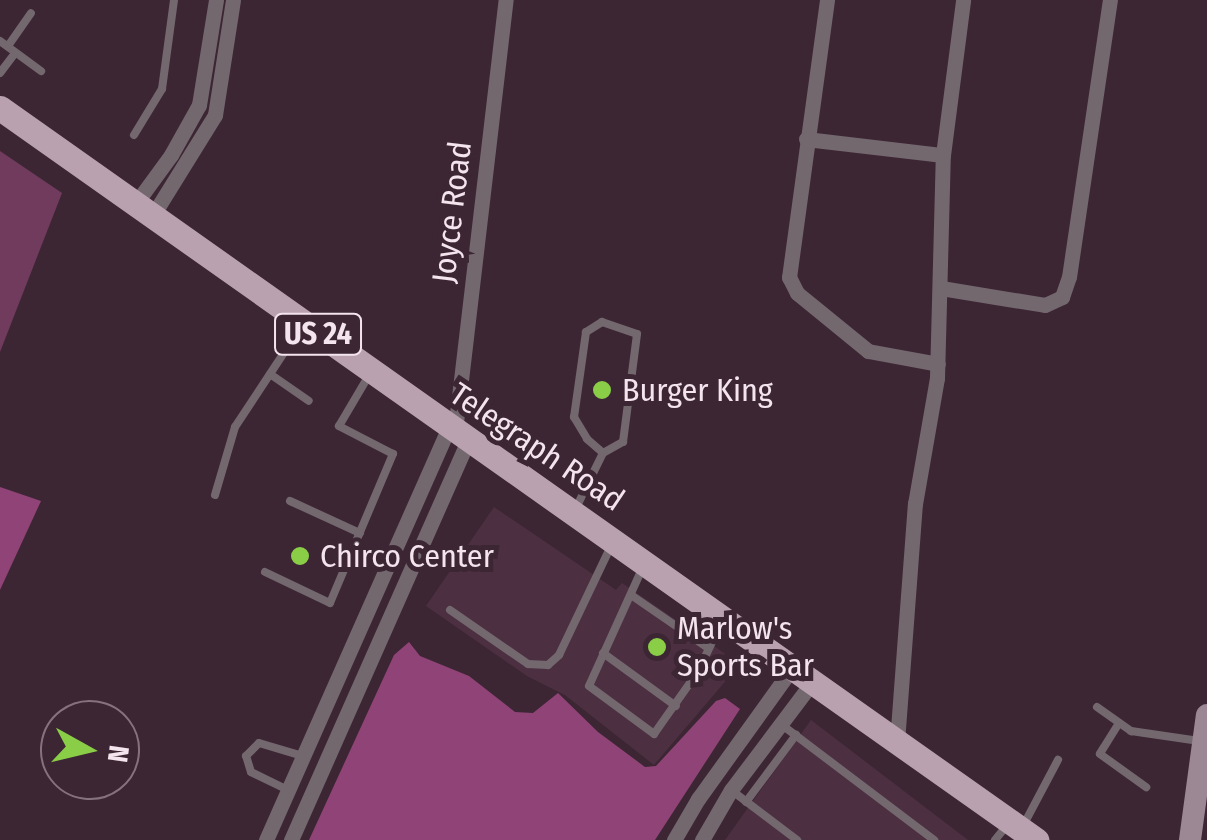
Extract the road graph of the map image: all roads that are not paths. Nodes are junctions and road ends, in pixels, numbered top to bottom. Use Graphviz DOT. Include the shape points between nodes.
graph roads {
  1 [pos="174,0"];
  2 [pos="216,0"];
  3 [pos="234,0"];
  4 [pos="506,0"];
  5 [pos="826,0"];
  6 [pos="962,0"];
  7 [pos="1110,0"];
  8 [pos="30,13"];
  9 [pos="6,45"];
  10 [pos="42,71"];
  11 [pos="0,74"];
  12 [pos="0,108"];
  13 [pos="189,126"];
  14 [pos="205,134"];
  15 [pos="134,135"];
  16 [pos="806,139"];
  17 [pos="943,155"];
  18 [pos="144,209"];
  19 [pos="941,288"];
  20 [pos="303,323"];
  21 [pos="938,364"];
  22 [pos="371,371"];
  23 [pos="270,374"];
  24 [pos="309,401"];
  25 [pos="457,432"];
  26 [pos="603,452"];
  27 [pos="214,494"];
  28 [pos="290,501"];
  29 [pos="574,512"];
  30 [pos="360,533"];
  31 [pos="614,540"];
  32 [pos="645,561"];
  33 [pos="265,572"];
  34 [pos="382,580"];
  35 [pos="402,590"];
  36 [pos="631,595"];
  37 [pos="450,610"];
  38 [pos="724,616"];
  39 [pos="708,648"];
  40 [pos="603,652"];
  41 [pos="347,656"];
  42 [pos="368,666"];
  43 [pos="803,674"];
  44 [pos="676,706"];
  45 [pos="1097,707"];
  46 [pos="1207,714"];
  47 [pos="1120,723"];
  48 [pos="781,724"];
  49 [pos="796,735"];
  50 [pos="898,742"];
  51 [pos="1203,742"];
  52 [pos="303,756"];
  53 [pos="1058,760"];
  54 [pos="296,773"];
  55 [pos="714,778"];
  56 [pos="316,784"];
  57 [pos="1146,786"];
  58 [pos="288,790"];
  59 [pos="730,790"];
  60 [pos="746,802"];
  61 [pos="1200,813"];
  62 [pos="1015,833"];
  63 [pos="266,840"];
  64 [pos="291,840"];
  65 [pos="674,840"];
  66 [pos="702,840"];
  67 [pos="796,840"];
  68 [pos="934,840"];
  69 [pos="1190,840"];
  1 -- 15 [label="lane" via="162,89"];
  2 -- 13 [label="street" via="203,90"];
  3 -- 14 [label="street" via="221,92"];
  4 -- 25 [label="street, Joyce Road"];
  5 -- 16 [label="street"];
  6 -- 17 [label="street"];
  7 -- 19 [label="street" via="1062,297 1045,305"];
  8 -- 9 [label="lane"];
  9 -- 10 [label="lane"];
  9 -- 11 [label="lane"];
  12 -- 18 [label="main road, Telegraph Road / US 24"];
  13 -- 14 [label="street"];
  13 -- 18 [label="street"];
  14 -- 18 [label="street"];
  16 -- 17 [label="street"];
  16 -- 21 [label="street" via="788,266 792,286 868,351"];
  17 -- 19 [label="street"];
  18 -- 20 [label="main road, Telegraph Road / US 24"];
  19 -- 21 [label="street"];
  20 -- 22 [label="main road, Telegraph Road / US 24"];
  20 -- 23 [label="lane"];
  21 -- 50 [label="street" via="914,504"];
  22 -- 25 [label="main road, Telegraph Road / US 24"];
  22 -- 30 [label="lane" via="339,426 392,454"];
  23 -- 24 [label="lane"];
  23 -- 27 [label="lane" via="235,427"];
  25 -- 29 [label="main road, Telegraph Road / US 24"];
  25 -- 34 [label="street"];
  25 -- 35 [label="street"];
  26 -- 26 [label="lane" via="623,442 637,334 602,322 586,332 574,418"];
  26 -- 29 [label="lane"];
  28 -- 30 [label="lane"];
  29 -- 31 [label="main road, Telegraph Road / US 24"];
  30 -- 33 [label="lane" via="330,604"];
  31 -- 32 [label="main road, Telegraph Road / US 24"];
  31 -- 37 [label="lane" via="559,655 548,665 528,664"];
  32 -- 36 [label="lane"];
  32 -- 38 [label="main road, Telegraph Road / US 24"];
  34 -- 35 [label="street"];
  34 -- 41 [label="street"];
  35 -- 42 [label="street"];
  36 -- 39 [label="lane"];
  36 -- 40 [label="lane"];
  38 -- 39 [label="lane"];
  38 -- 43 [label="main road, Telegraph Road / US 24"];
  39 -- 44 [label="lane"];
  40 -- 44 [label="lane"];
  40 -- 44 [label="lane" via="589,686 654,734"];
  41 -- 42 [label="street"];
  41 -- 52 [label="street"];
  42 -- 56 [label="street"];
  43 -- 48 [label="street"];
  43 -- 50 [label="main road, Telegraph Road / US 24"];
  43 -- 55 [label="street"];
  45 -- 47 [label="lane"];
  46 -- 51 [label="street"];
  47 -- 51 [label="lane" via="1131,731"];
  47 -- 57 [label="lane" via="1100,754"];
  48 -- 49 [label="lane"];
  48 -- 59 [label="street"];
  49 -- 60 [label="lane"];
  49 -- 68 [label="lane"];
  50 -- 62 [label="main road, Telegraph Road / US 24"];
  51 -- 61 [label="street"];
  52 -- 54 [label="street"];
  52 -- 58 [label="lane" via="259,743 246,756 250,772"];
  53 -- 62 [label="lane"];
  54 -- 56 [label="street"];
  54 -- 58 [label="street"];
  55 -- 59 [label="street"];
  55 -- 65 [label="street"];
  56 -- 64 [label="street"];
  58 -- 63 [label="street"];
  59 -- 60 [label="lane"];
  59 -- 66 [label="street"];
  60 -- 67 [label="lane"];
  61 -- 69 [label="street"];
}
